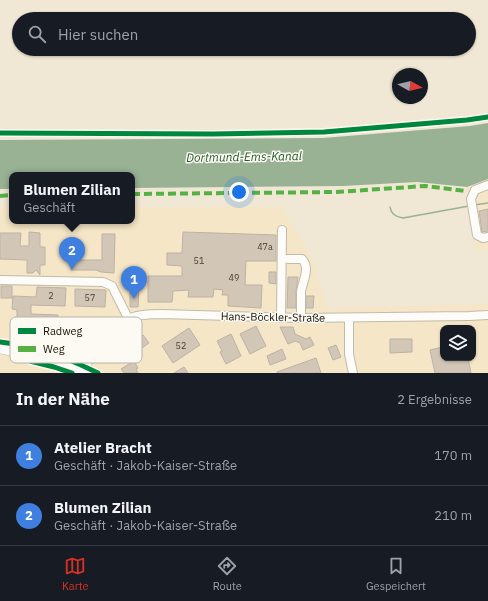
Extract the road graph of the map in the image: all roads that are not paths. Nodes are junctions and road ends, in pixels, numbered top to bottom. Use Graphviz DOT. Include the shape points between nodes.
graph roads {
  1 [pos="488,185"];
  2 [pos="282,230"];
  3 [pos="488,237"];
  4 [pos="288,259"];
  5 [pos="0,280"];
  6 [pos="488,315"];
  7 [pos="128,317"];
  8 [pos="133,317"];
  9 [pos="281,318"];
  10 [pos="301,318"];
  11 [pos="349,318"];
  12 [pos="0,348"];
  13 [pos="10,350"];
  14 [pos="62,363"];
  15 [pos="88,363"];
  16 [pos="84,372"];
  17 [pos="353,373"];
  1 -- 3 [label="street" via="475,190 471,199 477,235"];
  2 -- 9 [label="street"];
  4 -- 10 [label="street" via="302,259 305,263 306,279 301,291"];
  5 -- 7 [label="street" via="107,283 114,290"];
  6 -- 11 [label="street, Hans-Böckler-Straße"];
  8 -- 9 [label="street, Hans-Böckler-Straße" via="162,314"];
  9 -- 10 [label="street, Hans-Böckler-Straße"];
  10 -- 11 [label="street, Hans-Böckler-Straße"];
  11 -- 17 [label="street" via="349,354"];
  12 -- 13 [label="main road"];
  14 -- 16 [label="main road"];
  15 -- 16 [label="street, Hans-Böckler-Straße"];
}
